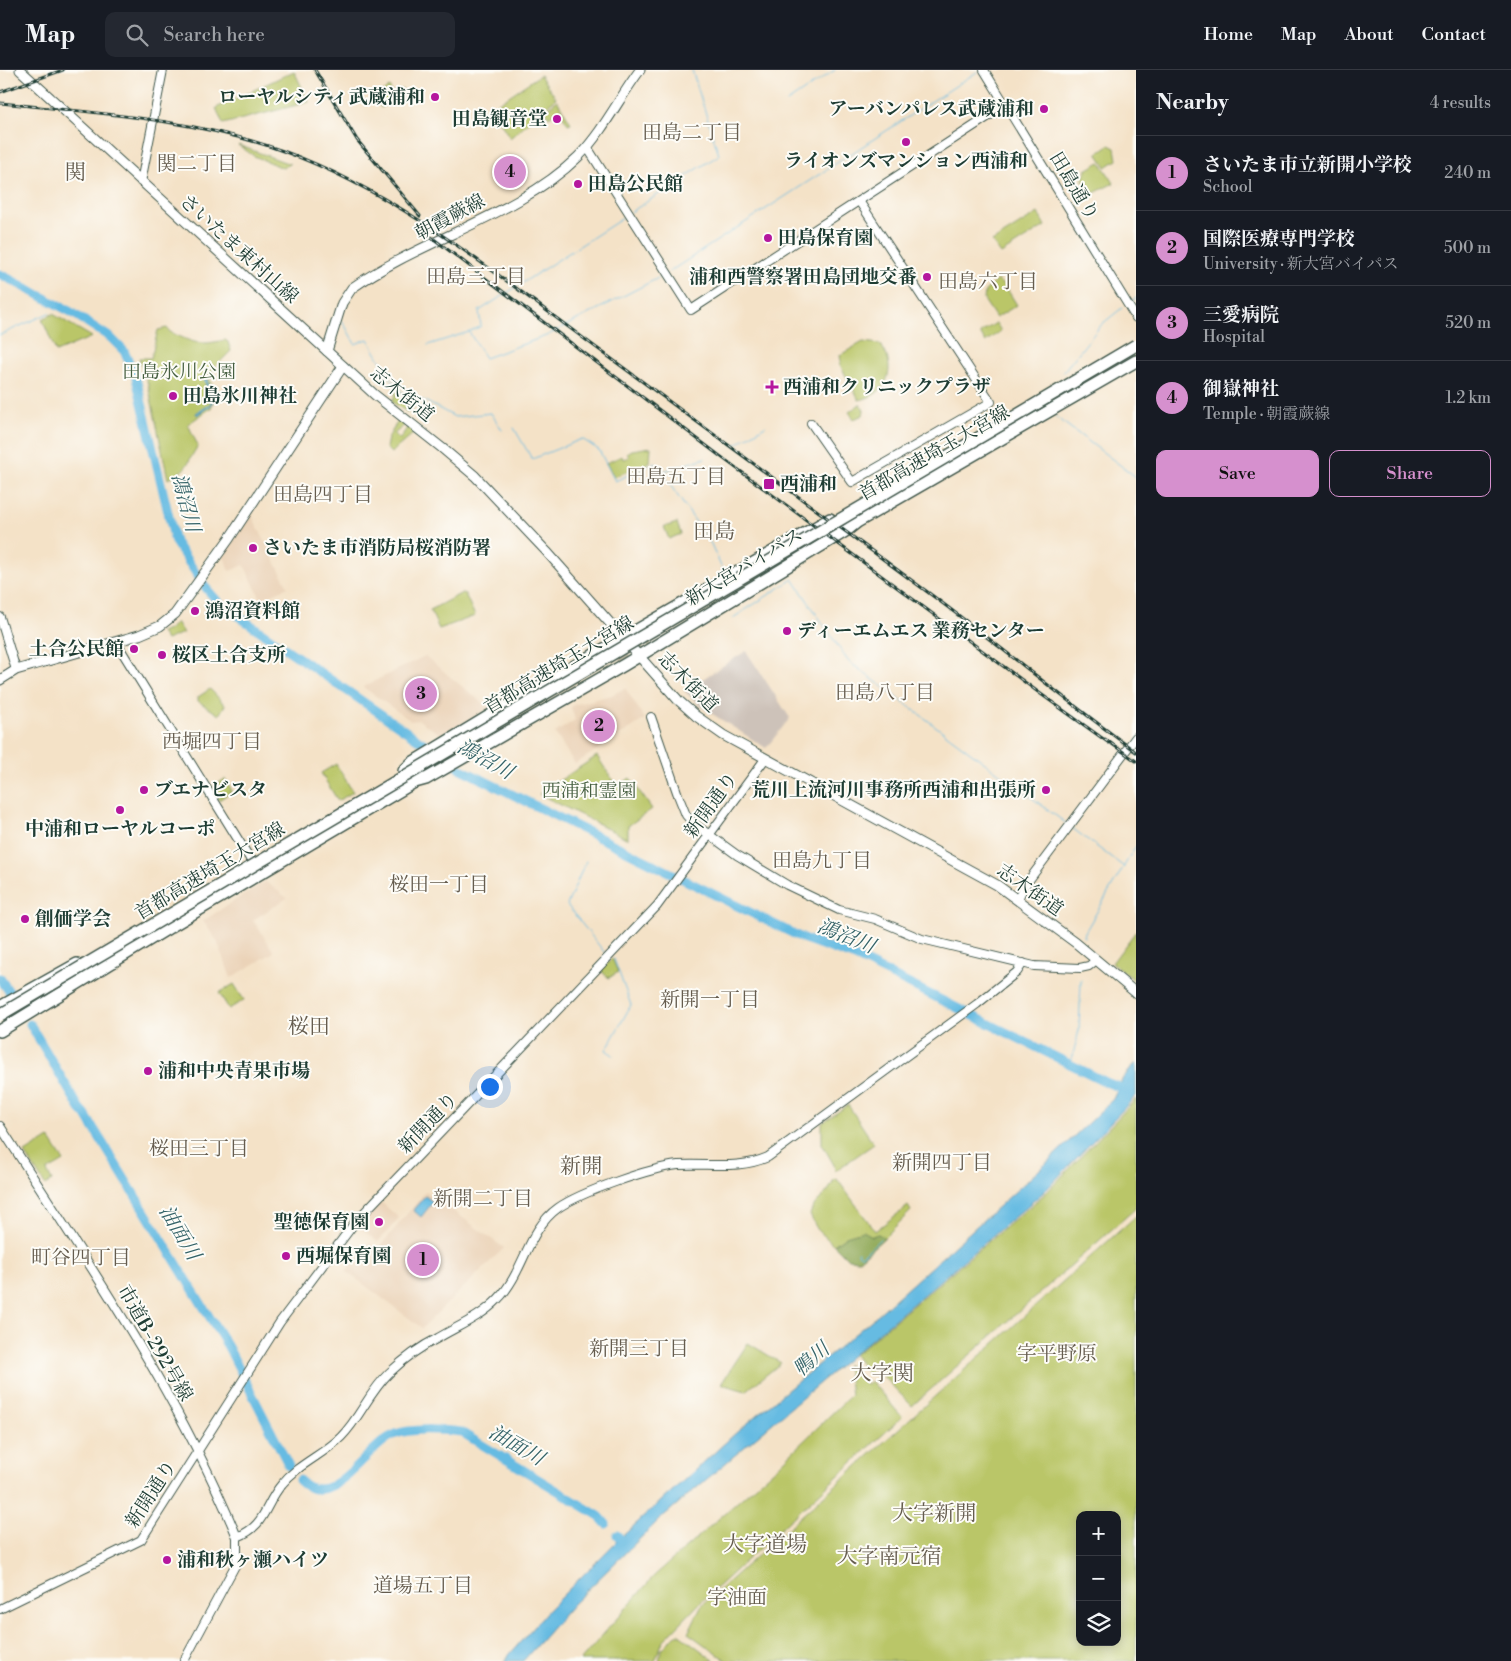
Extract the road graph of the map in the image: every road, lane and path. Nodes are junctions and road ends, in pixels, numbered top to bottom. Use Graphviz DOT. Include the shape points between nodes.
graph roads {
  1 [pos="20,70"];
  2 [pos="163,70"];
  3 [pos="640,70"];
  4 [pos="984,70"];
  5 [pos="1006,105"];
  6 [pos="587,147"];
  7 [pos="142,182"];
  8 [pos="859,201"];
  9 [pos="1136,318"];
  10 [pos="1136,340"];
  11 [pos="1136,345"];
  12 [pos="327,351"];
  13 [pos="1136,354"];
  14 [pos="1136,360"];
  15 [pos="343,366"];
  16 [pos="811,423"];
  17 [pos="850,510"];
  18 [pos="857,522"];
  19 [pos="0,617"];
  20 [pos="624,639"];
  21 [pos="116,642"];
  22 [pos="639,656"];
  23 [pos="16,670"];
  24 [pos="0,680"];
  25 [pos="651,717"];
  26 [pos="1136,737"];
  27 [pos="442,748"];
  28 [pos="458,758"];
  29 [pos="765,759"];
  30 [pos="710,835"];
  31 [pos="252,862"];
  32 [pos="1018,899"];
  33 [pos="1096,960"];
  34 [pos="1023,963"];
  35 [pos="55,976"];
  36 [pos="1136,992"];
  37 [pos="65,993"];
  38 [pos="0,1008"];
  39 [pos="0,1015"];
  40 [pos="17,1021"];
  41 [pos="0,1024"];
  42 [pos="0,1031"];
  43 [pos="0,1126"];
  44 [pos="197,1452"];
  45 [pos="237,1537"];
  46 [pos="0,1609"];
  47 [pos="184,1661"];
  1 -- 7 [label="main road, さいたま東村山線"];
  2 -- 7 [label="street"];
  3 -- 6 [label="main road, 朝霞蕨線"];
  4 -- 5 [label="street, 田島通り"];
  5 -- 8 [label="street"];
  5 -- 9 [label="street, 田島通り"];
  6 -- 8 [label="street" via="691,310"];
  6 -- 12 [label="main road, 朝霞蕨線" via="556,176 524,196 352,288 342,303"];
  7 -- 12 [label="main road, さいたま東村山線"];
  8 -- 16 [label="street" via="991,402 852,482"];
  10 -- 17 [label="highway"];
  11 -- 39 [label="highway, 首都高速埼玉大宮線, bridge"];
  12 -- 15 [label="main road, 志木街道"];
  13 -- 41 [label="highway, 首都高速埼玉大宮線"];
  14 -- 18 [label="highway"];
  15 -- 20 [label="main road, 志木街道" via="477,478"];
  15 -- 21 [label="main road" via="175,614 160,626"];
  17 -- 18 [label="highway, 新大宮バイパス" via="645,638"];
  17 -- 20 [label="highway"];
  18 -- 22 [label="highway"];
  19 -- 23 [label="street"];
  20 -- 22 [label="main road, 志木街道"];
  20 -- 27 [label="highway"];
  21 -- 23 [label="main road"];
  21 -- 31 [label="street"];
  22 -- 28 [label="highway"];
  22 -- 29 [label="main road, 志木街道" via="696,716"];
  23 -- 24 [label="main road"];
  25 -- 30 [label="street" via="686,815"];
  26 -- 32 [label="street"];
  27 -- 28 [label="highway" via="614,657"];
  27 -- 31 [label="highway, bridge"];
  28 -- 37 [label="highway" via="173,925"];
  29 -- 30 [label="street, 新開通り"];
  29 -- 32 [label="main road, 志木街道" via="957,862"];
  30 -- 34 [label="street" via="787,885 839,910 922,939"];
  30 -- 44 [label="street, 新開通り" via="657,906 356,1221 280,1322"];
  31 -- 35 [label="highway"];
  32 -- 33 [label="main road, 志木街道"];
  33 -- 34 [label="street" via="1080,968"];
  33 -- 36 [label="main road, 志木街道"];
  34 -- 45 [label="street" via="1021,969 977,1004 768,1157 735,1166 671,1166 591,1191 557,1209 539,1228 517,1275 498,1299 478,1316 424,1346 388,1374 343,1435 291,1474 276,1491 255,1528"];
  35 -- 37 [label="highway"];
  35 -- 38 [label="highway"];
  37 -- 40 [label="highway"];
  40 -- 41 [label="highway"];
  40 -- 42 [label="highway"];
  43 -- 44 [label="street, 市道B-292号線" via="129,1328"];
  44 -- 45 [label="street, 市道B-292号線"];
  44 -- 46 [label="street, 新開通り" via="141,1540"];
  45 -- 47 [label="street" via="237,1562"];
}
